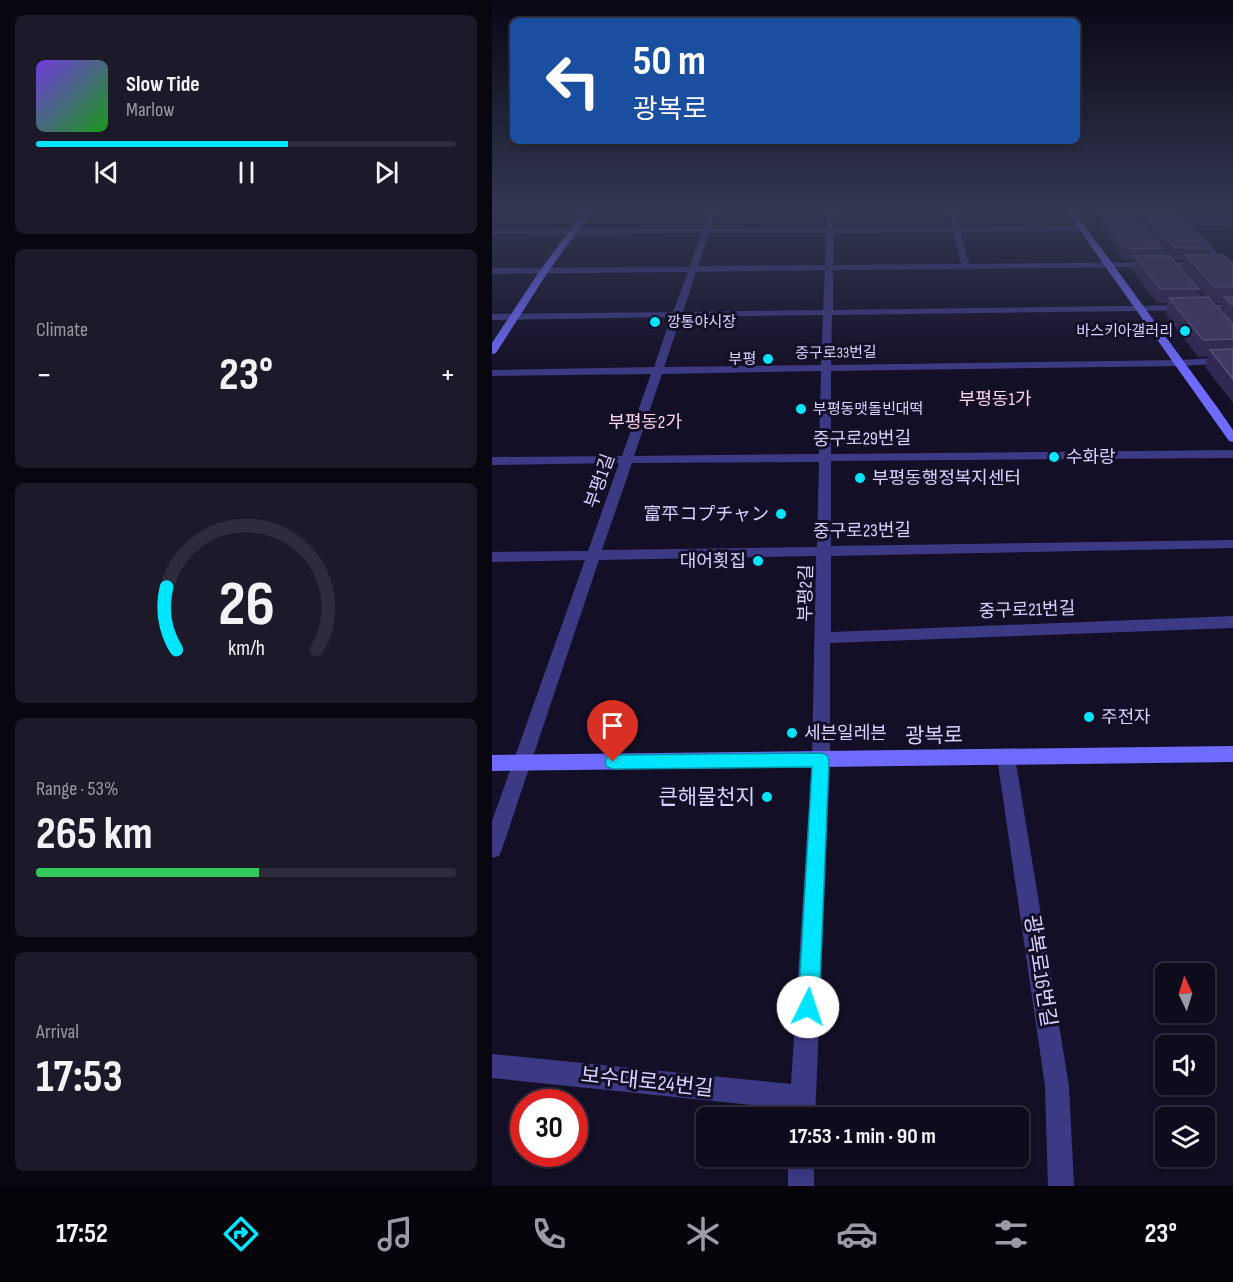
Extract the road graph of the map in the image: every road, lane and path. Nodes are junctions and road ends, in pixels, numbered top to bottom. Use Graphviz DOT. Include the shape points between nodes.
graph roads {
  1 [pos="547,266"];
  2 [pos="693,266"];
  3 [pos="1059,266"];
  4 [pos="1108,266"];
  5 [pos="1171,266"];
  6 [pos="966,267"];
  7 [pos="829,268"];
  8 [pos="692,270"];
  9 [pos="492,271"];
  10 [pos="544,271"];
  11 [pos="1207,307"];
  12 [pos="1233,307"];
  13 [pos="1138,309"];
  14 [pos="829,312"];
  15 [pos="677,314"];
  16 [pos="492,317"];
  17 [pos="516,317"];
  18 [pos="1233,337"];
  19 [pos="492,351"];
  20 [pos="1233,360"];
  21 [pos="1180,363"];
  22 [pos="826,368"];
  23 [pos="657,371"];
  24 [pos="492,373"];
  25 [pos="1233,438"];
  26 [pos="1233,454"];
  27 [pos="827,458"];
  28 [pos="626,459"];
  29 [pos="492,461"];
  30 [pos="1233,544"];
  31 [pos="825,551"];
  32 [pos="593,555"];
  33 [pos="492,557"];
  34 [pos="1233,622"];
  35 [pos="823,638"];
  36 [pos="1233,754"];
  37 [pos="1006,757"];
  38 [pos="821,760"];
  39 [pos="492,763"];
  40 [pos="520,763"];
  41 [pos="492,849"];
  42 [pos="492,1066"];
  43 [pos="795,1107"];
  44 [pos="802,1107"];
  45 [pos="801,1167"];
  46 [pos="801,1186"];
  47 [pos="1061,1186"];
  1 -- 10 [label="main road"];
  2 -- 8 [label="street, 부평1길"];
  3 -- 6 [label="street"];
  4 -- 13 [label="main road"];
  5 -- 11 [label="street"];
  6 -- 7 [label="street"];
  7 -- 8 [label="street"];
  7 -- 14 [label="street, 부평2길"];
  8 -- 10 [label="street"];
  8 -- 15 [label="street, 부평1길"];
  9 -- 10 [label="street"];
  10 -- 17 [label="main road"];
  11 -- 12 [label="street"];
  11 -- 13 [label="street"];
  11 -- 18 [label="street"];
  13 -- 14 [label="street"];
  13 -- 21 [label="main road"];
  14 -- 15 [label="street"];
  14 -- 22 [label="street, 부평2길"];
  15 -- 17 [label="street"];
  15 -- 23 [label="street, 부평1길"];
  16 -- 17 [label="street"];
  17 -- 19 [label="main road"];
  20 -- 21 [label="street, 중구로33번길"];
  21 -- 22 [label="street, 중구로33번길"];
  21 -- 25 [label="main road"];
  22 -- 23 [label="street, 중구로33번길"];
  22 -- 27 [label="street, 부평2길"];
  23 -- 24 [label="street, 중구로33번길"];
  23 -- 28 [label="street, 부평1길"];
  26 -- 27 [label="street, 중구로29번길"];
  27 -- 28 [label="street, 중구로29번길"];
  27 -- 31 [label="street, 부평2길"];
  28 -- 29 [label="street, 중구로29번길"];
  28 -- 32 [label="street, 부평1길"];
  30 -- 31 [label="street, 중구로23번길"];
  31 -- 32 [label="street, 중구로23번길"];
  31 -- 35 [label="street, 부평2길"];
  32 -- 33 [label="street, 중구로23번길"];
  32 -- 40 [label="street, 부평1길"];
  34 -- 35 [label="street, 중구로21번길"];
  35 -- 38 [label="street, 부평2길"];
  36 -- 37 [label="main road, 광복로"];
  37 -- 38 [label="main road, 광복로"];
  37 -- 47 [label="street, 광복로16번길" via="1057,1086"];
  38 -- 40 [label="main road, 광복로"];
  38 -- 44 [label="street, 부평2길"];
  39 -- 40 [label="main road, 광복로"];
  40 -- 41 [label="street, 부평1길"];
  42 -- 43 [label="street, 보수대로24번길"];
  45 -- 46 [label="street"];
}
